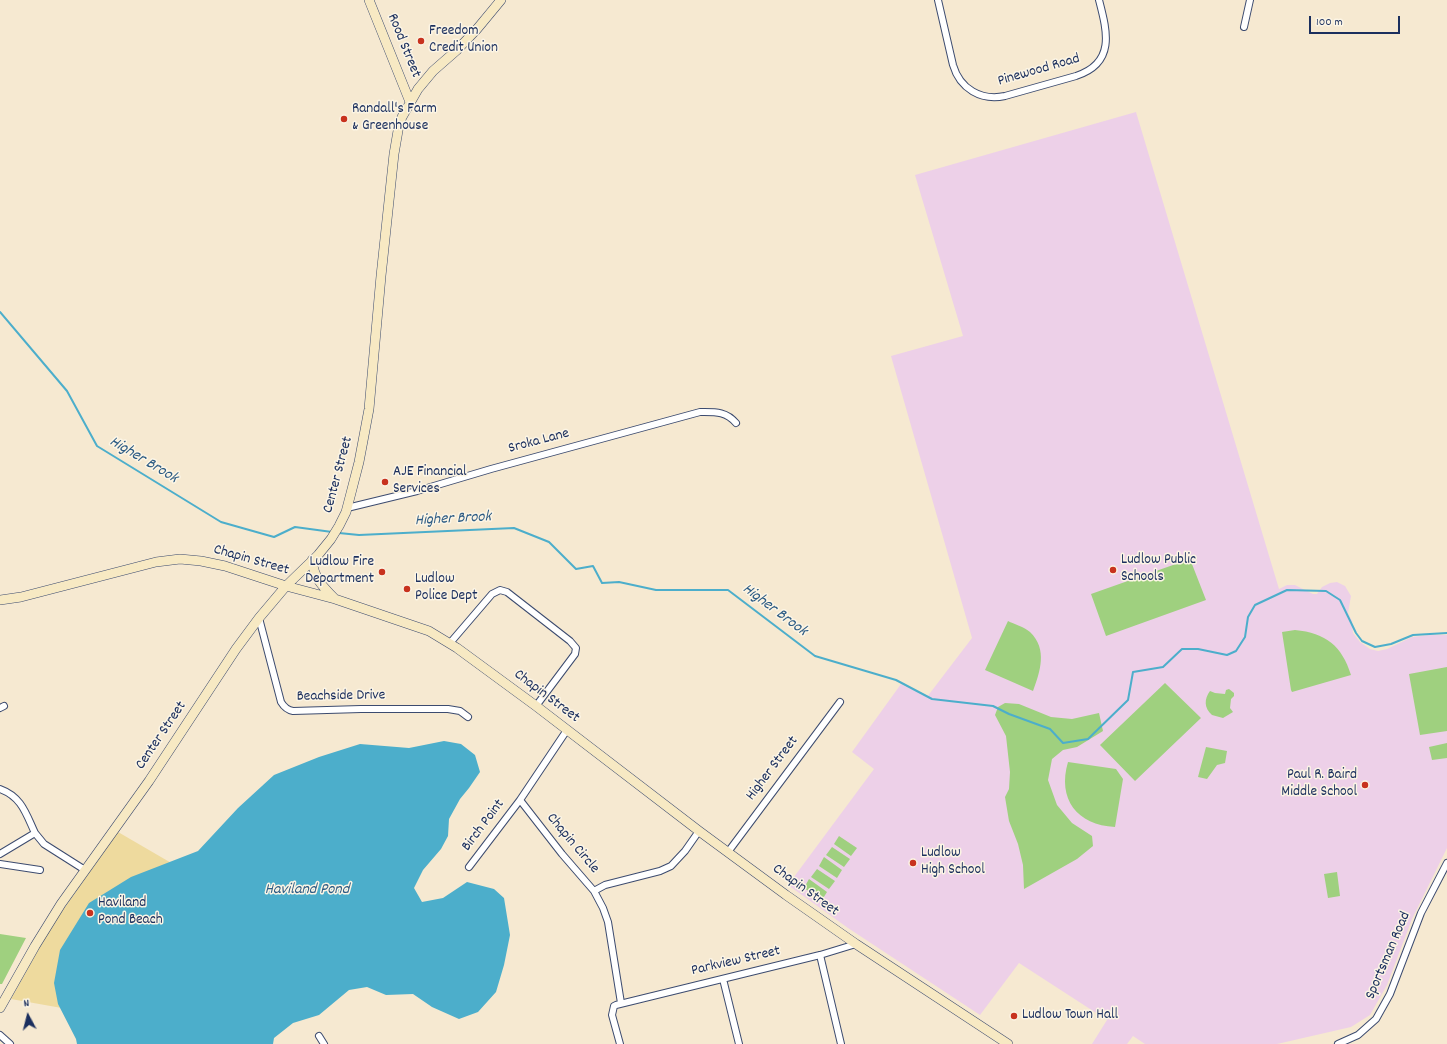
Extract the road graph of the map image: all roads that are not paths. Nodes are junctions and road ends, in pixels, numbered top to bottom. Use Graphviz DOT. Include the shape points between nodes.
graph roads {
  1 [pos="369,0"];
  2 [pos="501,0"];
  3 [pos="938,0"];
  4 [pos="1099,0"];
  5 [pos="1250,0"];
  6 [pos="1244,27"];
  7 [pos="410,102"];
  8 [pos="736,423"];
  9 [pos="347,508"];
  10 [pos="312,560"];
  11 [pos="286,586"];
  12 [pos="335,599"];
  13 [pos="0,600"];
  14 [pos="259,618"];
  15 [pos="450,643"];
  16 [pos="840,702"];
  17 [pos="536,706"];
  18 [pos="468,717"];
  19 [pos="567,730"];
  20 [pos="0,789"];
  21 [pos="520,800"];
  22 [pos="699,831"];
  23 [pos="35,833"];
  24 [pos="728,852"];
  25 [pos="0,854"];
  26 [pos="1447,863"];
  27 [pos="0,864"];
  28 [pos="469,867"];
  29 [pos="40,870"];
  30 [pos="85,870"];
  31 [pos="594,891"];
  32 [pos="856,944"];
  33 [pos="820,956"];
  34 [pos="723,978"];
  35 [pos="621,1003"];
  36 [pos="0,1008"];
  37 [pos="0,1035"];
  38 [pos="319,1036"];
  39 [pos="10,1044"];
  40 [pos="324,1044"];
  41 [pos="620,1044"];
  42 [pos="739,1044"];
  43 [pos="841,1044"];
  44 [pos="1008,1044"];
  45 [pos="1338,1044"];
  1 -- 7 [label="main road, Rood Street"];
  2 -- 7 [label="main road, Center Street" via="477,29 430,75"];
  3 -- 4 [label="street, Pinewood Road" via="957,76 972,92 994,98 1076,76 1095,66 1104,52 1107,36"];
  5 -- 6 [label="street"];
  7 -- 9 [label="main road, Center Street" via="402,117 396,141 369,410"];
  8 -- 9 [label="street, Sroka Lane" via="722,412 700,412"];
  9 -- 10 [label="main road, Center Street" via="334,536"];
  10 -- 11 [label="main road, Center Street"];
  10 -- 12 [label="main road" via="319,583"];
  11 -- 12 [label="main road, Chapin Street"];
  11 -- 13 [label="main road, Chapin Street" via="225,566 180,559 156,562 21,597"];
  11 -- 14 [label="main road, Center Street"];
  12 -- 15 [label="main road, Chapin Street" via="429,631"];
  14 -- 18 [label="street, Beachside Drive" via="281,702 288,710 293,712 448,709 460,711"];
  14 -- 30 [label="main road, Center Street" via="149,781"];
  15 -- 17 [label="main road, Chapin Street"];
  15 -- 17 [label="street" via="492,594 500,590 507,592 576,648 575,654"];
  16 -- 24 [label="street, Higher Street"];
  17 -- 19 [label="main road, Chapin Street"];
  19 -- 21 [label="street"];
  19 -- 22 [label="main road, Chapin Street"];
  20 -- 23 [label="street" via="10,793 21,804"];
  21 -- 28 [label="street, Birch Point"];
  21 -- 31 [label="street, Chapin Circle"];
  22 -- 24 [label="main road, Chapin Street"];
  22 -- 31 [label="street, Chapin Circle" via="671,866 605,885"];
  23 -- 25 [label="street"];
  23 -- 30 [label="street" via="44,844"];
  24 -- 32 [label="main road, Chapin Street"];
  26 -- 45 [label="street, Sportsman Road" via="1421,913 1390,994 1376,1019 1358,1035"];
  27 -- 29 [label="street"];
  30 -- 36 [label="main road, Center Street" via="46,928"];
  31 -- 35 [label="street" via="608,922"];
  32 -- 33 [label="street, Parkview Street"];
  32 -- 44 [label="main road, Chapin Street"];
  33 -- 34 [label="street, Parkview Street"];
  33 -- 43 [label="street"];
  34 -- 35 [label="street, Parkview Street"];
  34 -- 42 [label="street"];
  35 -- 41 [label="street" via="614,1006 612,1011"];
  37 -- 39 [label="street"];
  38 -- 40 [label="street"];
}
